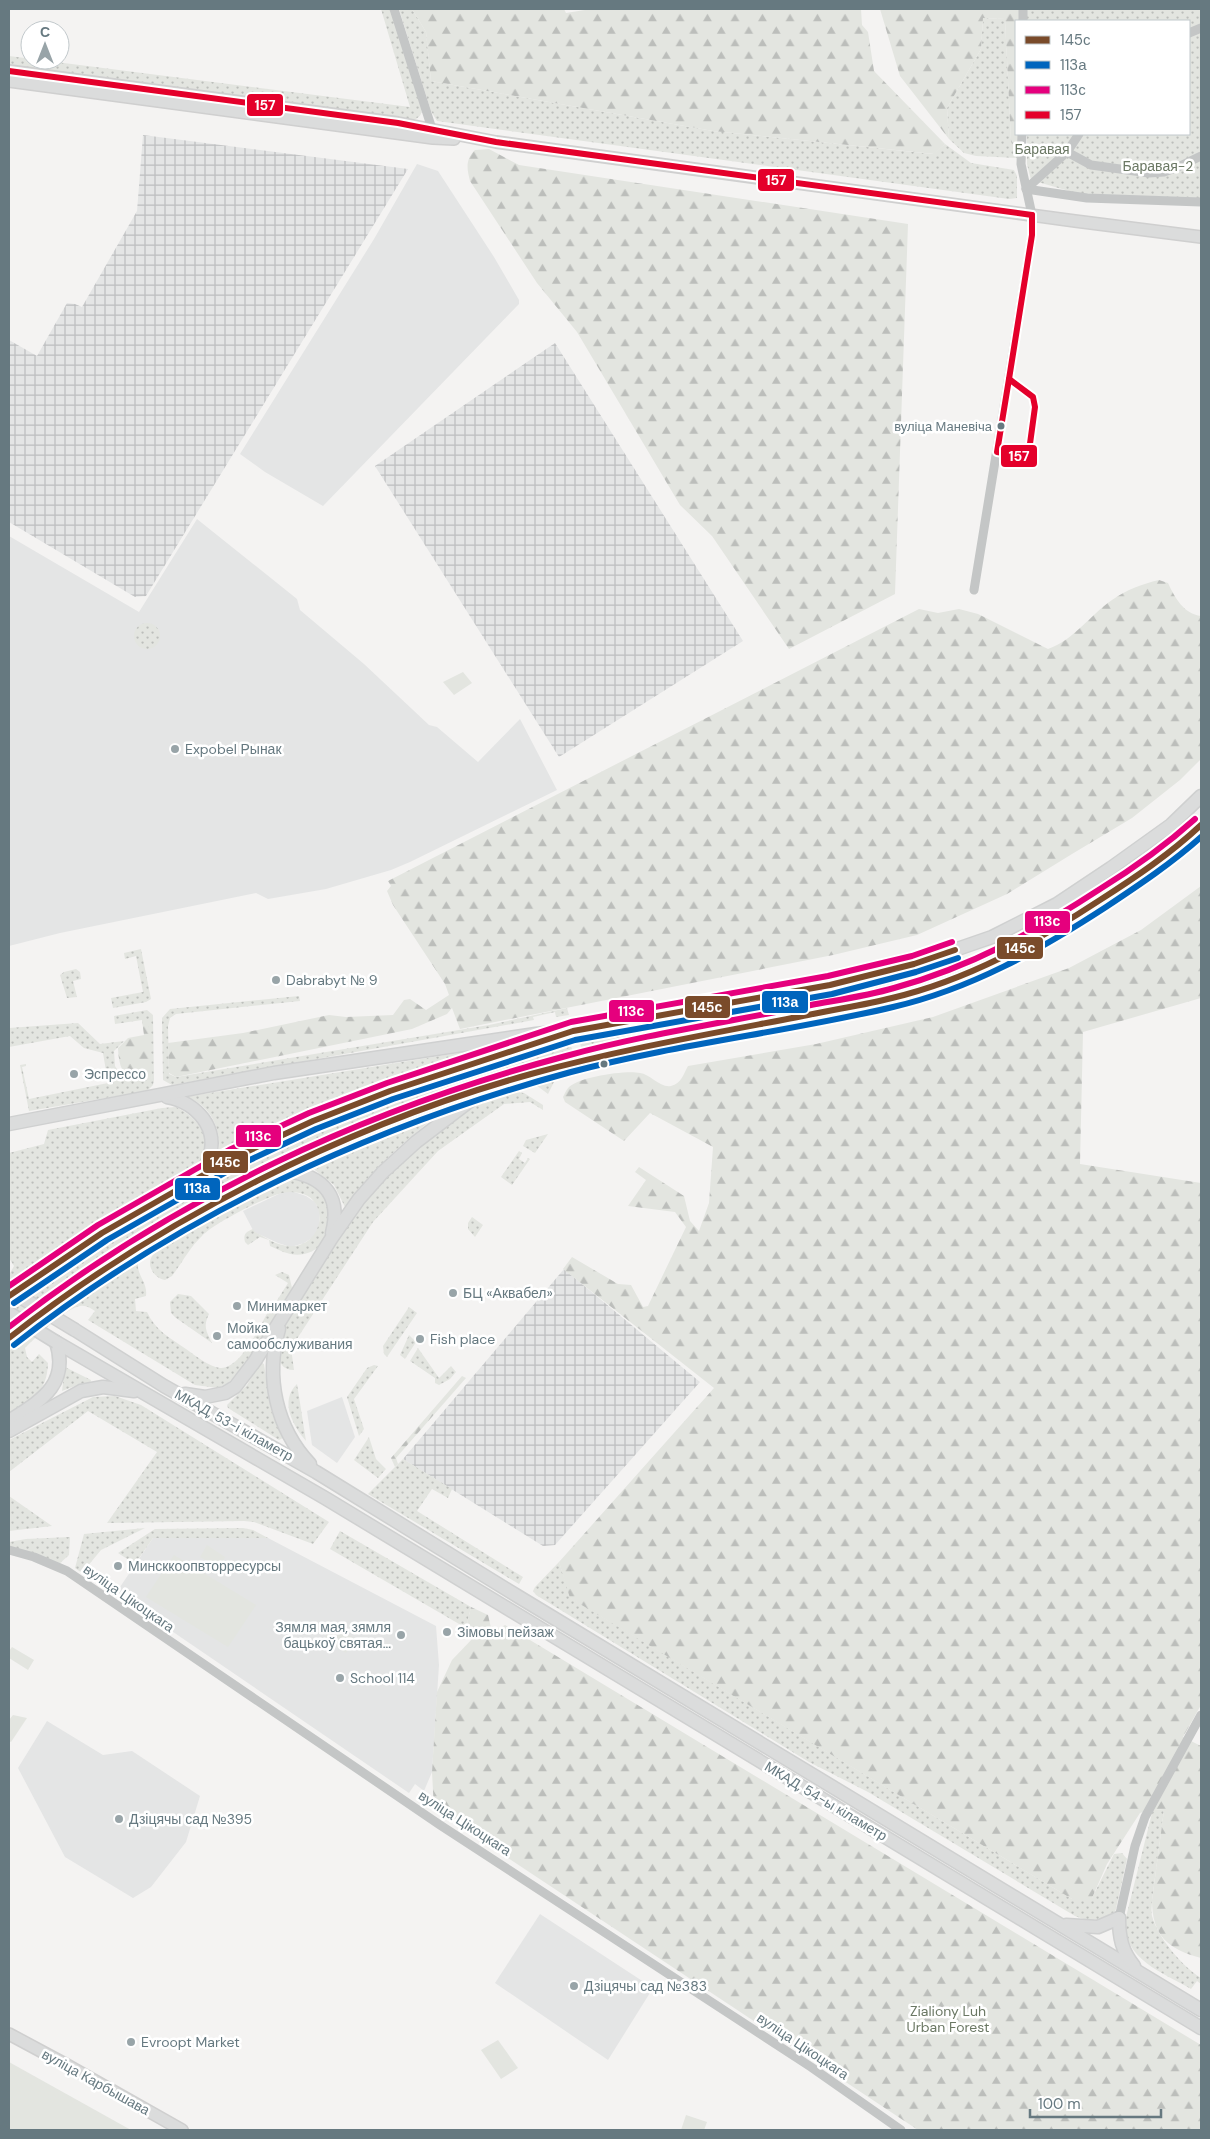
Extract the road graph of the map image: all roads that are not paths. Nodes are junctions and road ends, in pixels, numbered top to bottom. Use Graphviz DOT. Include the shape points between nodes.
graph roads {
  1 [pos="394,9"];
  2 [pos="9,71"];
  3 [pos="9,82"];
  4 [pos="433,134"];
  5 [pos="1022,135"];
  6 [pos="1078,135"];
  7 [pos="1067,152"];
  8 [pos="1201,156"];
  9 [pos="1026,189"];
  10 [pos="1201,202"];
  11 [pos="1032,216"];
  12 [pos="1201,237"];
  13 [pos="974,590"];
  14 [pos="1201,796"];
  15 [pos="1200,827"];
  16 [pos="573,1030"];
  17 [pos="492,1086"];
  18 [pos="159,1096"];
  19 [pos="9,1124"];
  20 [pos="278,1170"];
  21 [pos="197,1178"];
  22 [pos="331,1239"];
  23 [pos="9,1290"];
  24 [pos="9,1296"];
  25 [pos="9,1313"];
  26 [pos="283,1315"];
  27 [pos="9,1338"];
  28 [pos="56,1342"];
  29 [pos="164,1386"];
  30 [pos="141,1392"];
  31 [pos="9,1421"];
  32 [pos="9,1431"];
  33 [pos="316,1472"];
  34 [pos="9,1550"];
  35 [pos="459,1560"];
  36 [pos="450,1573"];
  37 [pos="1201,1715"];
  38 [pos="1119,1918"];
  39 [pos="1061,1924"];
  40 [pos="1141,1973"];
  41 [pos="1201,2010"];
  42 [pos="1201,2028"];
  43 [pos="9,2034"];
  44 [pos="182,2130"];
  45 [pos="901,2130"];
  1 -- 4 [label="street"];
  2 -- 4 [label="main road"];
  3 -- 4 [label="main road"];
  4 -- 11 [label="main road"];
  5 -- 9 [label="street" via="1021,164"];
  6 -- 7 [label="street"];
  7 -- 8 [label="street" via="1091,165 1149,173 1178,167"];
  7 -- 9 [label="street"];
  9 -- 10 [label="street" via="1087,198"];
  9 -- 11 [label="street"];
  11 -- 12 [label="main road"];
  11 -- 13 [label="street" via="1032,235"];
  14 -- 16 [label="highway" via="1171,825 1111,868 1057,904 992,937 914,964 830,985"];
  15 -- 17 [label="highway" via="1146,870 1040,938 982,967 942,982 894,998 580,1061"];
  16 -- 18 [label="highway" via="274,1073"];
  16 -- 21 [label="highway" via="390,1091 313,1121"];
  17 -- 20 [label="highway" via="408,1114"];
  17 -- 22 [label="highway" via="439,1124 383,1172"];
  18 -- 19 [label="highway"];
  18 -- 21 [label="highway" via="189,1104 210,1130 208,1161"];
  20 -- 22 [label="highway" via="309,1176 324,1186 336,1214"];
  20 -- 27 [label="highway" via="162,1233 94,1275 37,1314"];
  21 -- 24 [label="highway" via="102,1233"];
  22 -- 26 [label="highway"];
  23 -- 29 [label="highway, МКАД, 53-і кіламетр, bridge"];
  25 -- 28 [label="highway, МКАД, 53-і кіламетр, bridge"];
  26 -- 29 [label="highway" via="255,1361 230,1390 205,1397"];
  26 -- 33 [label="highway" via="273,1357 272,1382 287,1432"];
  28 -- 30 [label="highway, МКАД, 53-і кіламетр"];
  28 -- 31 [label="highway" via="59,1359 55,1384 38,1403"];
  29 -- 33 [label="highway, МКАД, 53-і кіламетр"];
  30 -- 32 [label="highway" via="103,1387 81,1391"];
  30 -- 36 [label="highway, МКАД, 53-і кіламетр"];
  33 -- 35 [label="highway, МКАД, 53-і кіламетр"];
  34 -- 45 [label="street, вуліца Цікоцкага" via="67,1572 440,1825 811,2067"];
  35 -- 39 [label="highway, МКАД, 54-ы кіламетр"];
  36 -- 42 [label="highway, МКАД, 54-ы кіламетр"];
  37 -- 38 [label="street" via="1145,1817"];
  38 -- 39 [label="highway" via="1098,1928"];
  38 -- 40 [label="highway" via="1122,1947"];
  39 -- 40 [label="highway, МКАД, 54-ы кіламетр"];
  40 -- 41 [label="highway, МКАД, 54-ы кіламетр"];
  43 -- 44 [label="main road, вуліца Карбышава"];
}
